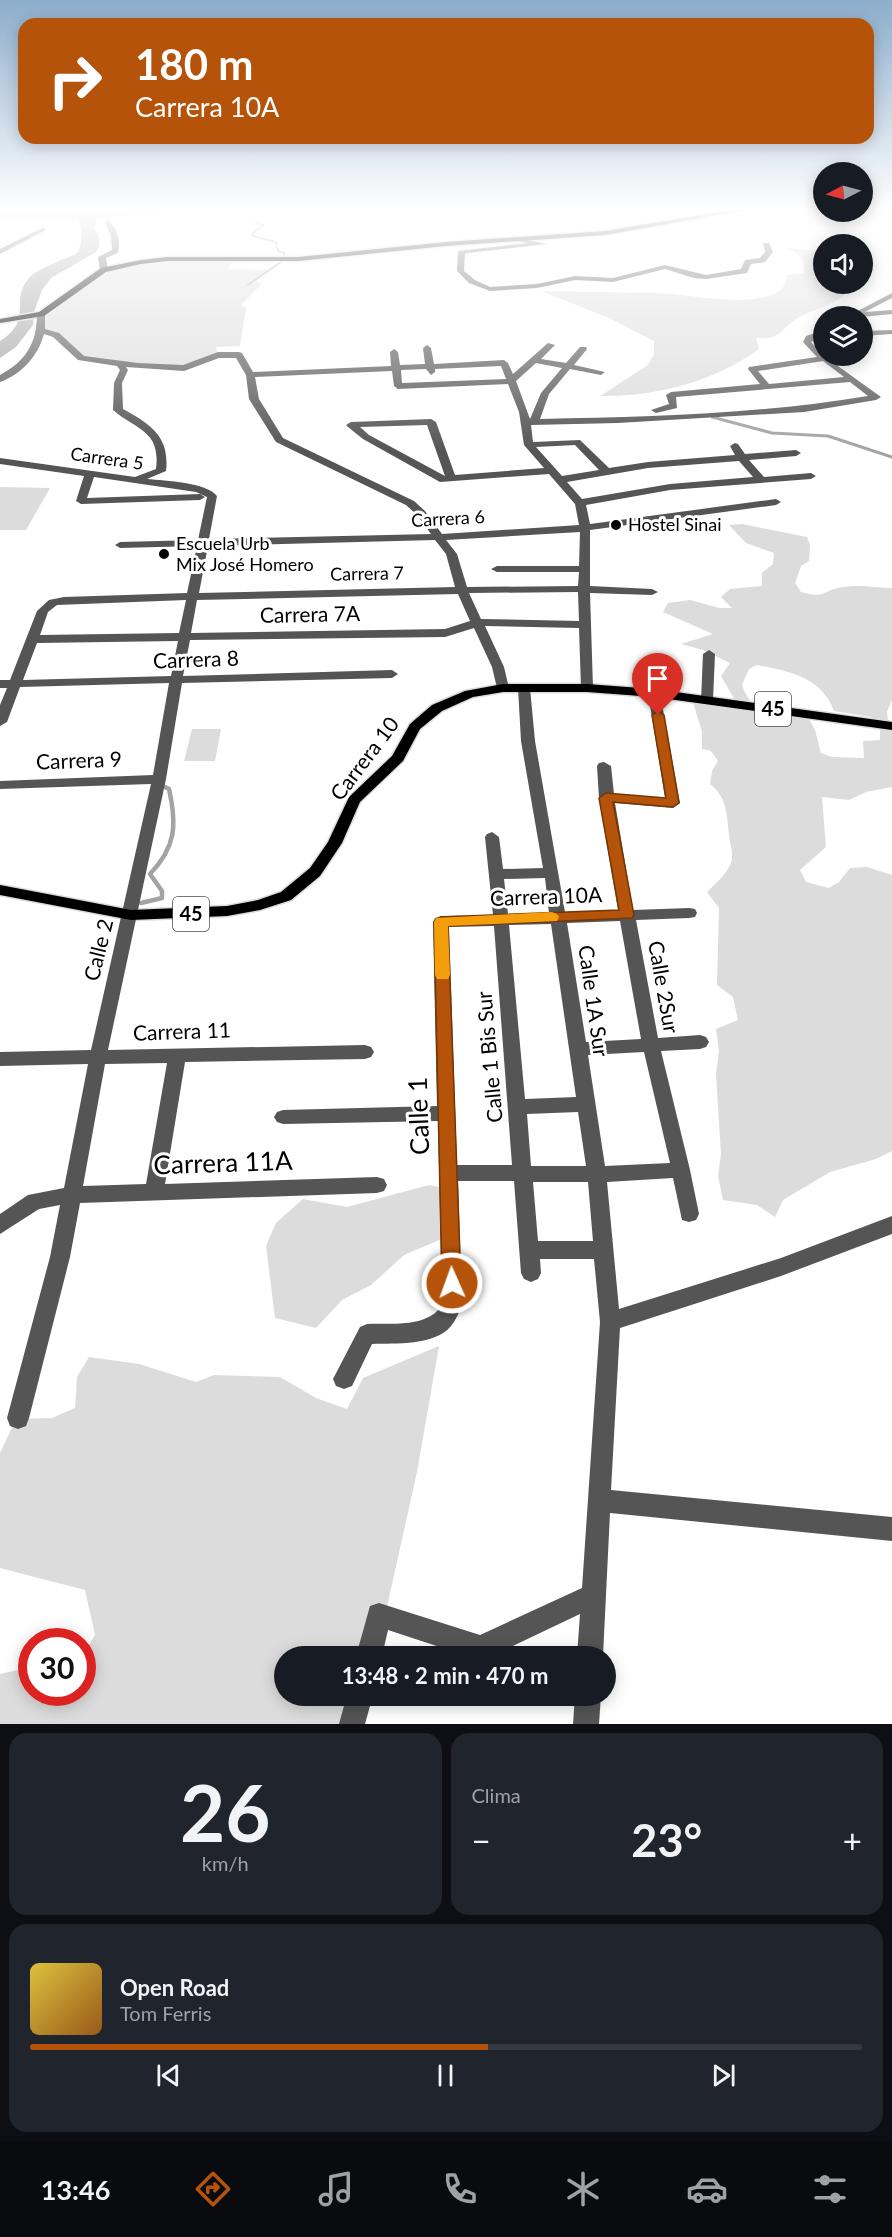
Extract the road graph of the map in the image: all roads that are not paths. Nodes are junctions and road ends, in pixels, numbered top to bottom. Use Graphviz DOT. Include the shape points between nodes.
graph roads {
  1 [pos="74,290"];
  2 [pos="892,295"];
  3 [pos="872,306"];
  4 [pos="892,312"];
  5 [pos="873,314"];
  6 [pos="39,315"];
  7 [pos="0,322"];
  8 [pos="42,331"];
  9 [pos="892,332"];
  10 [pos="873,333"];
  11 [pos="813,336"];
  12 [pos="806,339"];
  13 [pos="813,339"];
  14 [pos="552,345"];
  15 [pos="813,346"];
  16 [pos="427,348"];
  17 [pos="583,349"];
  18 [pos="394,352"];
  19 [pos="534,360"];
  20 [pos="813,360"];
  21 [pos="119,362"];
  22 [pos="430,365"];
  23 [pos="396,366"];
  24 [pos="567,366"];
  25 [pos="834,366"];
  26 [pos="601,372"];
  27 [pos="250,375"];
  28 [pos="0,379"];
  29 [pos="852,380"];
  30 [pos="510,381"];
  31 [pos="432,384"];
  32 [pos="768,388"];
  33 [pos="510,413"];
  34 [pos="596,417"];
  35 [pos="531,420"];
  36 [pos="529,445"];
  37 [pos="735,446"];
  38 [pos="796,453"];
  39 [pos="742,458"];
  40 [pos="0,461"];
  41 [pos="550,471"];
  42 [pos="607,472"];
  43 [pos="90,473"];
  44 [pos="659,476"];
  45 [pos="811,476"];
  46 [pos="451,478"];
  47 [pos="134,480"];
  48 [pos="558,480"];
  49 [pos="761,480"];
  50 [pos="210,494"];
  51 [pos="776,502"];
  52 [pos="579,503"];
  53 [pos="585,528"];
  54 [pos="438,537"];
  55 [pos="203,544"];
  56 [pos="120,545"];
  57 [pos="497,569"];
  58 [pos="584,569"];
  59 [pos="584,589"];
  60 [pos="462,590"];
  61 [pos="652,592"];
  62 [pos="192,596"];
  63 [pos="477,622"];
  64 [pos="585,625"];
  65 [pos="184,636"];
  66 [pos="32,639"];
  67 [pos="709,654"];
  68 [pos="392,674"];
  69 [pos="176,680"];
  70 [pos="15,683"];
  71 [pos="0,684"];
  72 [pos="503,688"];
  73 [pos="524,688"];
  74 [pos="587,688"];
  75 [pos="654,693"];
  76 [pos="707,700"];
  77 [pos="0,722"];
  78 [pos="892,726"];
  79 [pos="604,766"];
  80 [pos="159,779"];
  81 [pos="0,785"];
  82 [pos="606,798"];
  83 [pos="492,837"];
  84 [pos="552,873"];
  85 [pos="496,874"];
  86 [pos="0,890"];
  87 [pos="689,913"];
  88 [pos="131,915"];
  89 [pos="627,915"];
  90 [pos="558,917"];
  91 [pos="501,920"];
  92 [pos="441,922"];
  93 [pos="700,1042"];
  94 [pos="651,1046"];
  95 [pos="577,1049"];
  96 [pos="365,1052"];
  97 [pos="177,1054"];
  98 [pos="98,1057"];
  99 [pos="0,1059"];
  100 [pos="585,1104"];
  101 [pos="517,1107"];
  102 [pos="448,1113"];
  103 [pos="283,1118"];
  104 [pos="681,1170"];
  105 [pos="448,1173"];
  106 [pos="597,1174"];
  107 [pos="523,1175"];
  108 [pos="377,1185"];
  109 [pos="154,1193"];
  110 [pos="71,1195"];
  111 [pos="689,1214"];
  112 [pos="0,1225"];
  113 [pos="892,1225"];
  114 [pos="530,1250"];
  115 [pos="605,1250"];
  116 [pos="531,1273"];
  117 [pos="610,1322"];
  118 [pos="344,1379"];
  119 [pos="18,1418"];
  120 [pos="600,1500"];
  121 [pos="892,1529"];
  122 [pos="594,1595"];
  123 [pos="371,1646"];
  124 [pos="475,1646"];
  125 [pos="485,1646"];
  126 [pos="591,1646"];
  127 [pos="357,1706"];
  128 [pos="587,1706"];
  129 [pos="352,1724"];
  130 [pos="586,1724"];
  1 -- 6 [label="main road"];
  2 -- 3 [label="street"];
  4 -- 5 [label="street"];
  6 -- 7 [label="main road"];
  6 -- 8 [label="street"];
  8 -- 21 [label="street" via="56,335 81,358"];
  8 -- 28 [label="street" via="30,357"];
  9 -- 10 [label="street"];
  11 -- 12 [label="street"];
  12 -- 13 [label="street"];
  12 -- 15 [label="street"];
  14 -- 19 [label="street"];
  16 -- 22 [label="street"];
  17 -- 24 [label="street"];
  18 -- 23 [label="street"];
  19 -- 24 [label="street"];
  19 -- 30 [label="street"];
  20 -- 32 [label="street" via="752,369"];
  21 -- 27 [label="street" via="183,368 218,355 234,354 242,357"];
  21 -- 47 [label="street" via="124,370 118,383 118,410 151,429 163,462 161,471"];
  22 -- 23 [label="street"];
  22 -- 30 [label="street" via="504,363"];
  22 -- 31 [label="street"];
  23 -- 27 [label="street"];
  23 -- 31 [label="street" via="398,386"];
  24 -- 26 [label="street"];
  24 -- 35 [label="street" via="545,393"];
  25 -- 29 [label="street"];
  27 -- 54 [label="street" via="254,399 279,440 410,503"];
  29 -- 32 [label="street"];
  29 -- 34 [label="street" via="875,399 804,409"];
  30 -- 31 [label="street"];
  30 -- 35 [label="street"];
  32 -- 34 [label="street" via="671,395 675,404 669,408"];
  33 -- 35 [label="street"];
  34 -- 35 [label="street"];
  35 -- 36 [label="street"];
  36 -- 41 [label="street"];
  36 -- 42 [label="street" via="577,442"];
  37 -- 39 [label="street"];
  38 -- 39 [label="street"];
  39 -- 44 [label="street"];
  39 -- 49 [label="street"];
  40 -- 43 [label="street, Carrera 5"];
  41 -- 46 [label="street"];
  41 -- 48 [label="street"];
  42 -- 44 [label="street"];
  42 -- 48 [label="street"];
  43 -- 47 [label="street, Carrera 5"];
  43 -- 50 [label="street" via="81,501"];
  44 -- 49 [label="street"];
  44 -- 52 [label="street"];
  45 -- 49 [label="street"];
  46 -- 46 [label="street" via="440,479 351,425 431,422"];
  47 -- 50 [label="street, Carrera 5"];
  48 -- 52 [label="street"];
  50 -- 55 [label="street, Calle 2"];
  51 -- 53 [label="street, Carrera 6"];
  52 -- 53 [label="street"];
  53 -- 54 [label="street, Carrera 6"];
  53 -- 58 [label="street"];
  54 -- 55 [label="street, Carrera 6"];
  54 -- 60 [label="street" via="451,554"];
  55 -- 56 [label="street, Carrera 6"];
  55 -- 62 [label="street, Calle 2"];
  57 -- 58 [label="street"];
  58 -- 59 [label="street"];
  59 -- 60 [label="street, Carrera 7"];
  59 -- 61 [label="street, Carrera 7"];
  59 -- 64 [label="street"];
  60 -- 62 [label="street, Carrera 7"];
  60 -- 63 [label="street"];
  62 -- 65 [label="street, Calle 2"];
  62 -- 66 [label="street, Carrera 7" via="53,602 43,611"];
  63 -- 64 [label="street, Carrera 7A"];
  63 -- 65 [label="street, Carrera 7A" via="445,633"];
  63 -- 72 [label="street" via="498,667"];
  64 -- 74 [label="street"];
  65 -- 66 [label="street, Carrera 7A"];
  65 -- 69 [label="street, Calle 2"];
  66 -- 70 [label="street"];
  67 -- 76 [label="street"];
  68 -- 69 [label="street, Carrera 8"];
  69 -- 70 [label="street, Carrera 8"];
  69 -- 80 [label="street, Calle 2"];
  70 -- 71 [label="street, Carrera 8"];
  70 -- 77 [label="street"];
  72 -- 73 [label="main road, Carrera 10 / 45"];
  72 -- 88 [label="main road, Carrera 10 / 45" via="470,694 437,708 415,727 398,758 354,800 335,843 315,872 286,896 227,911"];
  73 -- 74 [label="main road, Carrera 10 / 45"];
  73 -- 84 [label="street, Calle 1A Sur" via="528,741"];
  74 -- 75 [label="main road, Carrera 10 / 45"];
  75 -- 76 [label="main road, 45"];
  75 -- 82 [label="street" via="673,803"];
  76 -- 78 [label="main road, 45"];
  79 -- 82 [label="street, Calle 2Sur"];
  80 -- 81 [label="street, Carrera 9"];
  80 -- 88 [label="street, Calle 2"];
  82 -- 89 [label="street, Calle 2Sur"];
  83 -- 85 [label="street, Calle 1 Bis Sur"];
  84 -- 85 [label="street"];
  84 -- 90 [label="street, Calle 1A Sur"];
  85 -- 91 [label="street, Calle 1 Bis Sur"];
  86 -- 88 [label="main road, Carrera 10 / 45"];
  87 -- 89 [label="street, Carrera 10A"];
  88 -- 98 [label="street, Calle 2"];
  89 -- 90 [label="street, Carrera 10A"];
  89 -- 94 [label="street, Calle 2Sur"];
  90 -- 91 [label="street, Carrera 10A"];
  90 -- 95 [label="street, Calle 1A Sur"];
  91 -- 92 [label="street, Carrera 10A"];
  91 -- 101 [label="street, Calle 1 Bis Sur"];
  92 -- 102 [label="street, Calle 1"];
  93 -- 94 [label="street"];
  94 -- 95 [label="street"];
  94 -- 104 [label="street, Calle 2Sur"];
  95 -- 100 [label="street, Calle 1A Sur"];
  96 -- 97 [label="street, Carrera 11"];
  97 -- 98 [label="street, Carrera 11"];
  97 -- 109 [label="street"];
  98 -- 99 [label="street, Carrera 11"];
  98 -- 110 [label="street, Calle 2"];
  100 -- 101 [label="street"];
  100 -- 106 [label="street, Calle 1A Sur"];
  101 -- 107 [label="street, Calle 1 Bis Sur"];
  102 -- 103 [label="street"];
  102 -- 105 [label="street, Calle 1"];
  104 -- 106 [label="street"];
  104 -- 111 [label="street, Calle 2Sur"];
  105 -- 107 [label="street"];
  105 -- 118 [label="street, Calle 1" via="452,1305 447,1316 437,1326 367,1334 359,1342"];
  106 -- 107 [label="street"];
  106 -- 115 [label="street, Calle 1A Sur"];
  107 -- 114 [label="street, Calle 1 Bis Sur"];
  108 -- 109 [label="street, Carrera 11A"];
  109 -- 110 [label="street, Carrera 11A"];
  110 -- 112 [label="street, Carrera 11A" via="35,1201"];
  110 -- 119 [label="street, Calle 2" via="60,1257"];
  113 -- 117 [label="street" via="782,1267"];
  114 -- 115 [label="street"];
  114 -- 116 [label="street, Calle 1 Bis Sur"];
  115 -- 117 [label="street, Calle 1A Sur"];
  117 -- 120 [label="street, Calle 1A Sur"];
  120 -- 121 [label="street"];
  120 -- 122 [label="street, Calle 1A Sur"];
  122 -- 125 [label="street"];
  122 -- 126 [label="street, Calle 1A Sur"];
  123 -- 124 [label="street" via="379,1615"];
  127 -- 129 [label="street"];
  128 -- 130 [label="street"];
}
